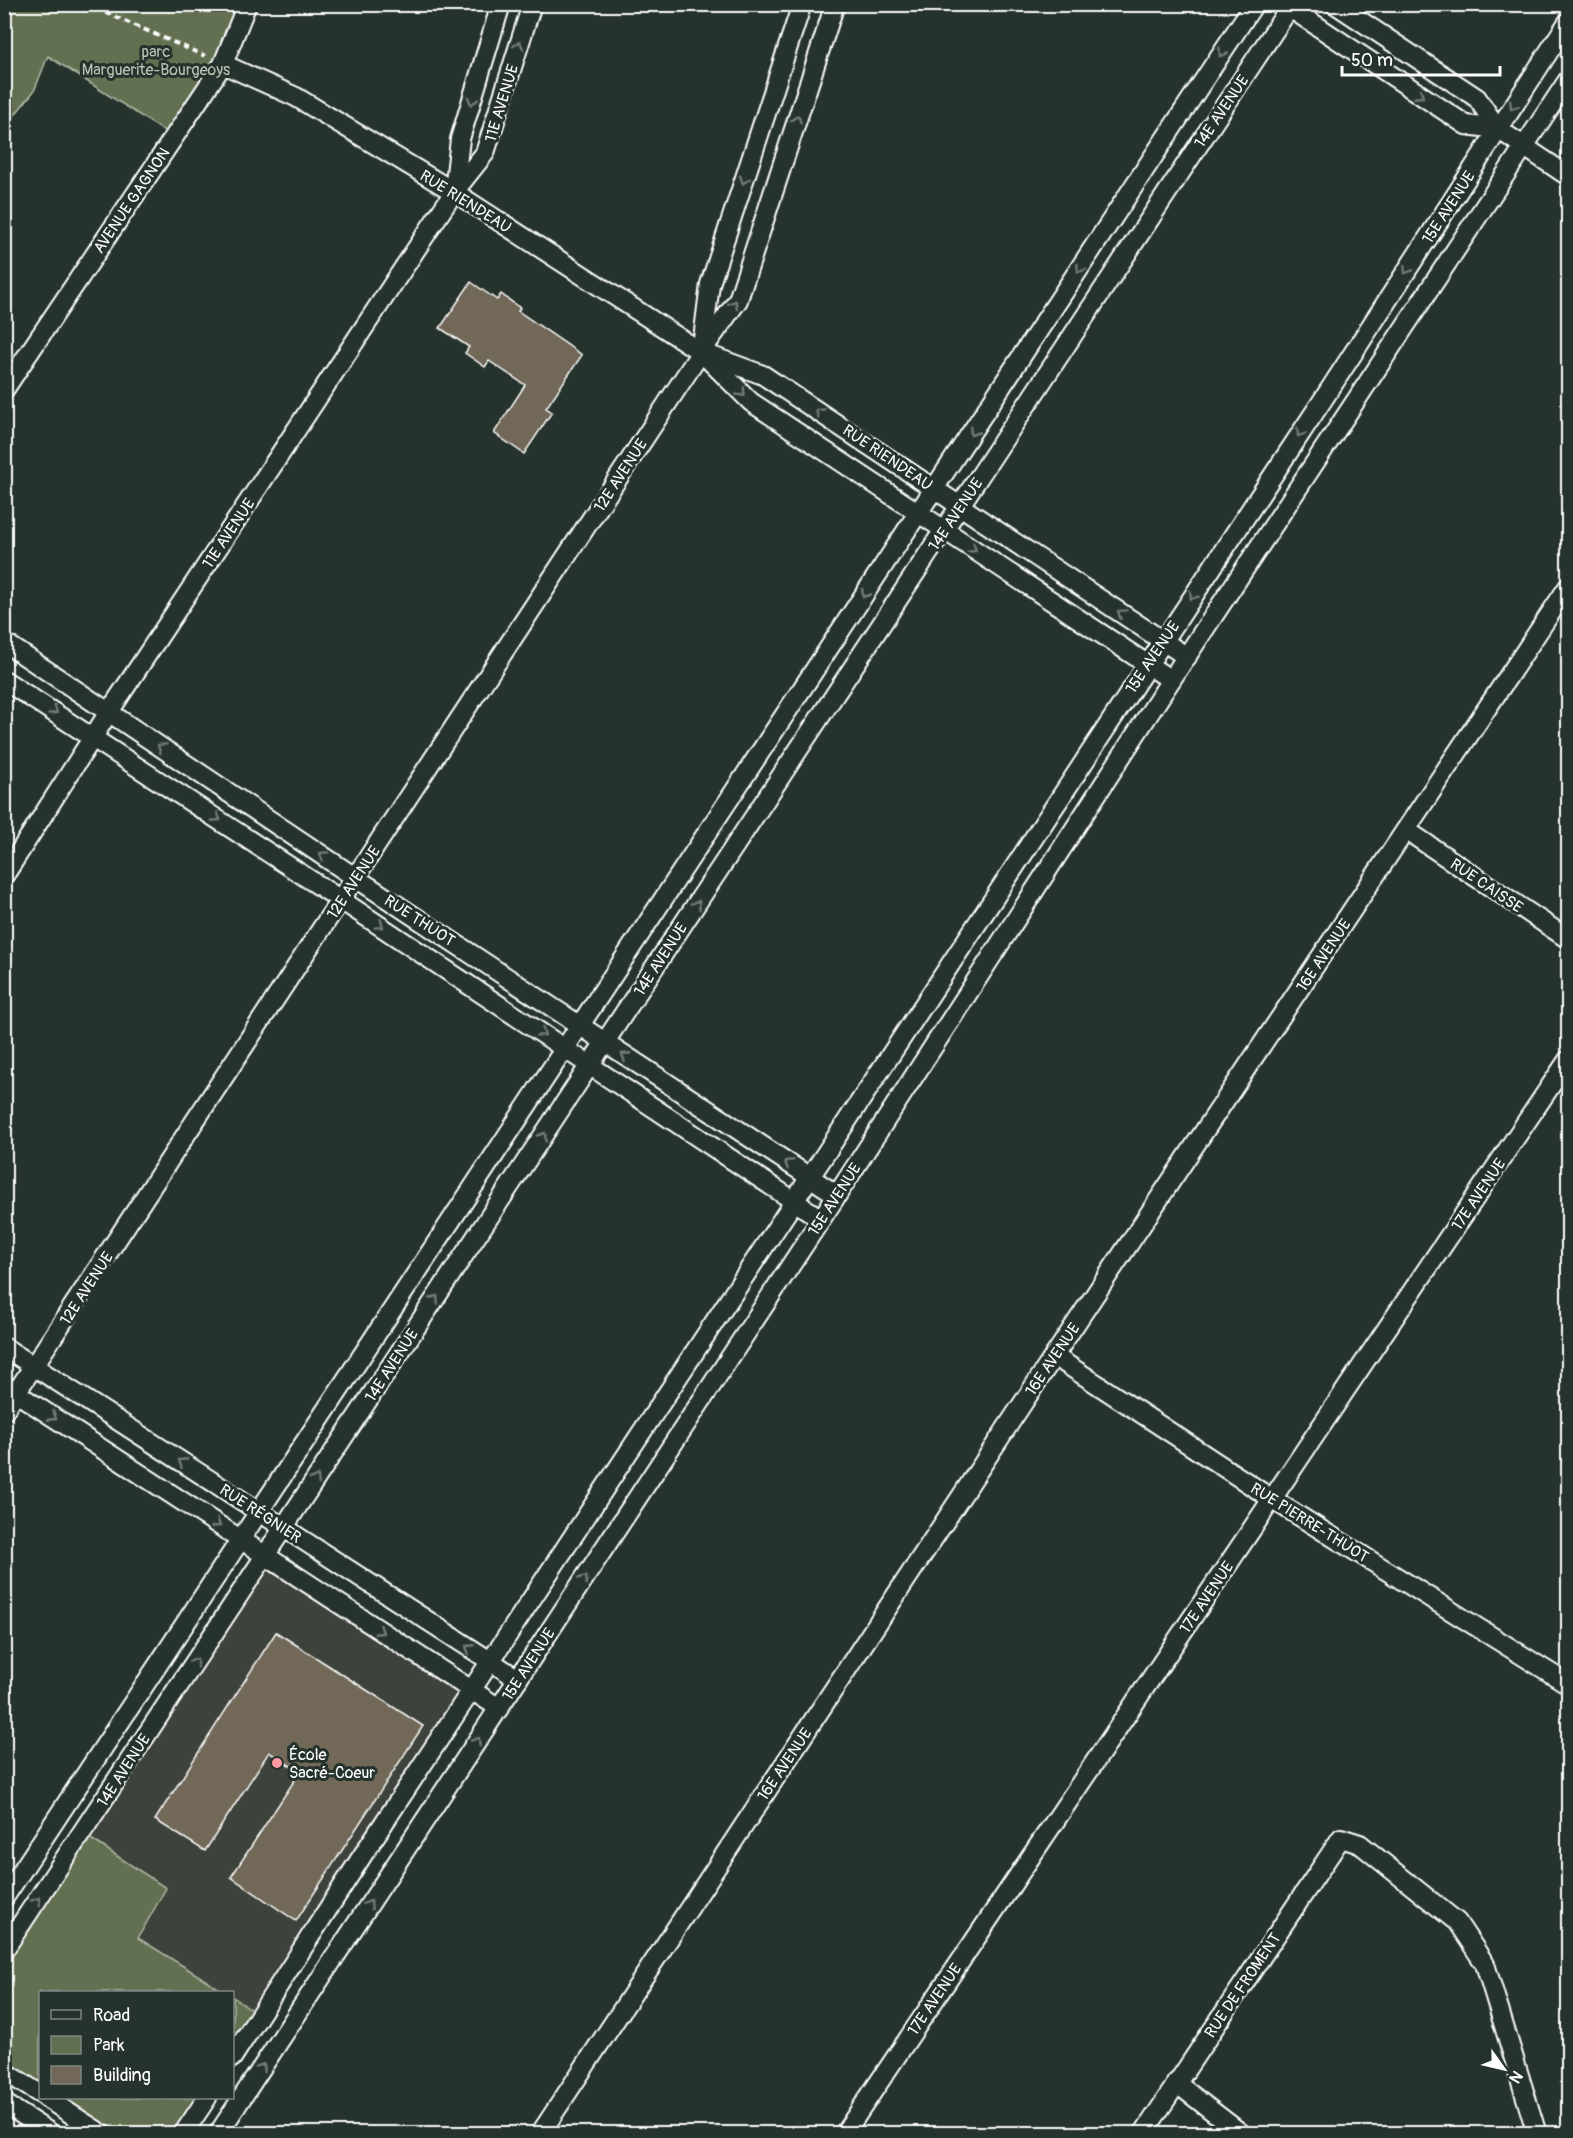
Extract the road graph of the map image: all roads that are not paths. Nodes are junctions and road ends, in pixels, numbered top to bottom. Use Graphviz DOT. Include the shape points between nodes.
graph roads {
  1 [pos="248,4"];
  2 [pos="501,4"];
  3 [pos="532,4"];
  4 [pos="801,4"];
  5 [pos="835,4"];
  6 [pos="1254,4"];
  7 [pos="1335,4"];
  8 [pos="1288,6"];
  9 [pos="1569,22"];
  10 [pos="793,30"];
  11 [pos="823,42"];
  12 [pos="223,64"];
  13 [pos="1569,80"];
  14 [pos="1498,129"];
  15 [pos="1524,147"];
  16 [pos="1569,176"];
  17 [pos="454,192"];
  18 [pos="1104,233"];
  19 [pos="1130,248"];
  20 [pos="701,352"];
  21 [pos="4,390"];
  22 [pos="1328,392"];
  23 [pos="1351,408"];
  24 [pos="935,489"];
  25 [pos="960,506"];
  26 [pos="919,513"];
  27 [pos="944,530"];
  28 [pos="1569,587"];
  29 [pos="1163,641"];
  30 [pos="4,642"];
  31 [pos="1187,657"];
  32 [pos="1148,664"];
  33 [pos="4,680"];
  34 [pos="1171,680"];
  35 [pos="109,712"];
  36 [pos="93,736"];
  37 [pos="753,764"];
  38 [pos="779,780"];
  39 [pos="1406,831"];
  40 [pos="4,876"];
  41 [pos="356,878"];
  42 [pos="342,900"];
  43 [pos="977,923"];
  44 [pos="1569,939"];
  45 [pos="1002,940"];
  46 [pos="580,1026"];
  47 [pos="605,1042"];
  48 [pos="565,1049"];
  49 [pos="1569,1060"];
  50 [pos="590,1065"];
  51 [pos="810,1178"];
  52 [pos="837,1195"];
  53 [pos="794,1201"];
  54 [pos="821,1219"];
  55 [pos="4,1347"];
  56 [pos="1054,1356"];
  57 [pos="34,1366"];
  58 [pos="10,1389"];
  59 [pos="4,1411"];
  60 [pos="638,1438"];
  61 [pos="664,1457"];
  62 [pos="1272,1499"];
  63 [pos="259,1512"];
  64 [pos="284,1528"];
  65 [pos="241,1540"];
  66 [pos="265,1556"];
  67 [pos="491,1662"];
  68 [pos="518,1679"];
  69 [pos="1569,1684"];
  70 [pos="472,1691"];
  71 [pos="499,1708"];
  72 [pos="364,1853"];
  73 [pos="390,1872"];
  74 [pos="4,1898"];
  75 [pos="4,1950"];
  76 [pos="285,1976"];
  77 [pos="313,1991"];
  78 [pos="234,2055"];
  79 [pos="4,2071"];
  80 [pos="1176,2083"];
  81 [pos="39,2093"];
  82 [pos="49,2099"];
  83 [pos="206,2099"];
  84 [pos="4,2103"];
  85 [pos="52,2133"];
  86 [pos="102,2133"];
  87 [pos="183,2133"];
  88 [pos="218,2133"];
  89 [pos="540,2133"];
  90 [pos="844,2133"];
  91 [pos="1143,2133"];
  92 [pos="1242,2133"];
  93 [pos="1537,2133"];
  1 -- 12 [label="street, AVENUE GAGNON"];
  2 -- 17 [label="street, 11E AVENUE, one-way" via="460,139"];
  17 -- 3 [label="street, 11E AVENUE, one-way" via="485,153"];
  4 -- 10 [label="street, 12E AVENUE"];
  5 -- 11 [label="street, 12E AVENUE"];
  6 -- 18 [label="street, 14E AVENUE, one-way"];
  7 -- 14 [label="street" via="1477,98"];
  8 -- 14 [label="street, one-way" via="1466,125"];
  8 -- 19 [label="street, 14E AVENUE"];
  9 -- 14 [label="street, 15E AVENUE, one-way"];
  10 -- 11 [label="street"];
  10 -- 20 [label="street, 12E AVENUE, one-way" via="710,284"];
  20 -- 11 [label="street, 12E AVENUE, one-way" via="738,300"];
  12 -- 17 [label="street, RUE RIENDEAU" via="296,97"];
  12 -- 21 [label="street, AVENUE GAGNON"];
  13 -- 15 [label="street, 15E AVENUE"];
  14 -- 15 [label="street"];
  14 -- 22 [label="street, 15E AVENUE, one-way"];
  15 -- 16 [label="street"];
  15 -- 23 [label="street, 15E AVENUE"];
  17 -- 20 [label="street, RUE RIENDEAU"];
  17 -- 35 [label="street, 11E AVENUE"];
  18 -- 19 [label="street"];
  18 -- 24 [label="street, 14E AVENUE, one-way"];
  19 -- 25 [label="street, 14E AVENUE"];
  24 -- 20 [label="street, RUE RIENDEAU, one-way" via="763,375"];
  20 -- 26 [label="street, RUE RIENDEAU, one-way" via="751,402"];
  20 -- 41 [label="street, 12E AVENUE"];
  22 -- 23 [label="street"];
  22 -- 29 [label="street, 15E AVENUE, one-way"];
  23 -- 31 [label="street, 15E AVENUE"];
  24 -- 25 [label="street, RUE RIENDEAU"];
  24 -- 26 [label="street, 14E AVENUE"];
  25 -- 27 [label="street, 14E AVENUE"];
  29 -- 25 [label="street, RUE RIENDEAU, one-way"];
  26 -- 27 [label="street, RUE RIENDEAU"];
  26 -- 37 [label="street, 14E AVENUE, one-way"];
  27 -- 32 [label="street, RUE RIENDEAU, one-way"];
  27 -- 38 [label="street, 14E AVENUE"];
  28 -- 39 [label="street, 16E AVENUE"];
  29 -- 31 [label="street, RUE RIENDEAU"];
  29 -- 32 [label="street, 15E AVENUE"];
  30 -- 35 [label="street, RUE THUOT"];
  31 -- 34 [label="street, 15E AVENUE"];
  32 -- 34 [label="street, RUE RIENDEAU"];
  32 -- 43 [label="street, 15E AVENUE"];
  33 -- 36 [label="street, RUE THUOT, one-way"];
  34 -- 45 [label="street, 15E AVENUE"];
  35 -- 36 [label="street, 11E AVENUE"];
  41 -- 35 [label="street, RUE THUOT, one-way"];
  36 -- 40 [label="street, 11E AVENUE"];
  36 -- 42 [label="street, RUE THUOT, one-way"];
  37 -- 38 [label="street"];
  37 -- 46 [label="street, 14E AVENUE"];
  47 -- 38 [label="street, 14E AVENUE, one-way"];
  39 -- 44 [label="street, RUE CAISSE"];
  39 -- 56 [label="street, 16E AVENUE"];
  41 -- 42 [label="street, 12E AVENUE"];
  41 -- 46 [label="street, RUE THUOT"];
  42 -- 48 [label="street, RUE THUOT, one-way"];
  42 -- 57 [label="street, 12E AVENUE"];
  43 -- 45 [label="street"];
  43 -- 51 [label="street, 15E AVENUE"];
  45 -- 52 [label="street, 15E AVENUE"];
  46 -- 47 [label="street, RUE THUOT"];
  46 -- 48 [label="street, 14E AVENUE"];
  47 -- 50 [label="street, 14E AVENUE"];
  51 -- 47 [label="street, RUE THUOT, one-way"];
  48 -- 50 [label="street, RUE THUOT"];
  48 -- 63 [label="street, 14E AVENUE"];
  49 -- 62 [label="street, 17E AVENUE"];
  50 -- 53 [label="street, RUE THUOT"];
  64 -- 50 [label="street, 14E AVENUE, one-way"];
  51 -- 52 [label="street, RUE THUOT"];
  51 -- 53 [label="street, 15E AVENUE"];
  52 -- 54 [label="street, 15E AVENUE"];
  53 -- 54 [label="street, RUE THUOT"];
  53 -- 60 [label="street, 15E AVENUE"];
  54 -- 61 [label="street, 15E AVENUE"];
  55 -- 57 [label="street, RUE RÉGNIER"];
  56 -- 62 [label="street, RUE PIERRE-THUOT"];
  56 -- 89 [label="street, 16E AVENUE"];
  57 -- 58 [label="street, 12E AVENUE"];
  63 -- 57 [label="street, RUE RÉGNIER, one-way"];
  58 -- 59 [label="street, 12E AVENUE"];
  58 -- 65 [label="street, RUE RÉGNIER, one-way"];
  60 -- 61 [label="street"];
  60 -- 67 [label="street, 15E AVENUE"];
  68 -- 61 [label="street, 15E AVENUE, one-way"];
  62 -- 69 [label="street, RUE PIERRE-THUOT"];
  62 -- 90 [label="street, 17E AVENUE"];
  63 -- 64 [label="street, RUE RÉGNIER"];
  63 -- 65 [label="street, 14E AVENUE"];
  64 -- 66 [label="street, 14E AVENUE"];
  67 -- 64 [label="street, RUE RÉGNIER, one-way"];
  65 -- 66 [label="street, RUE RÉGNIER"];
  65 -- 74 [label="street, 14E AVENUE"];
  66 -- 70 [label="street, RUE RÉGNIER, one-way"];
  75 -- 66 [label="street, 14E AVENUE, one-way"];
  67 -- 68 [label="street, RUE RÉGNIER"];
  67 -- 70 [label="street, 15E AVENUE"];
  68 -- 71 [label="street, 15E AVENUE"];
  70 -- 71 [label="street, RUE RÉGNIER"];
  70 -- 72 [label="street, 15E AVENUE"];
  73 -- 71 [label="street, 15E AVENUE, one-way"];
  72 -- 73 [label="street"];
  72 -- 76 [label="street, 15E AVENUE"];
  77 -- 73 [label="street, 15E AVENUE, one-way"];
  76 -- 77 [label="street"];
  76 -- 78 [label="street, 15E AVENUE"];
  88 -- 77 [label="street, 15E AVENUE, one-way"];
  79 -- 81 [label="street"];
  80 -- 91 [label="street, RUE DE FROMENT"];
  80 -- 92 [label="street"];
  80 -- 93 [label="street, RUE DE FROMENT" via="1341,1838 1360,1844 1457,1922 1485,1964"];
  82 -- 86 [label="street"];
  83 -- 87 [label="street"];
  84 -- 85 [label="street"];
}
